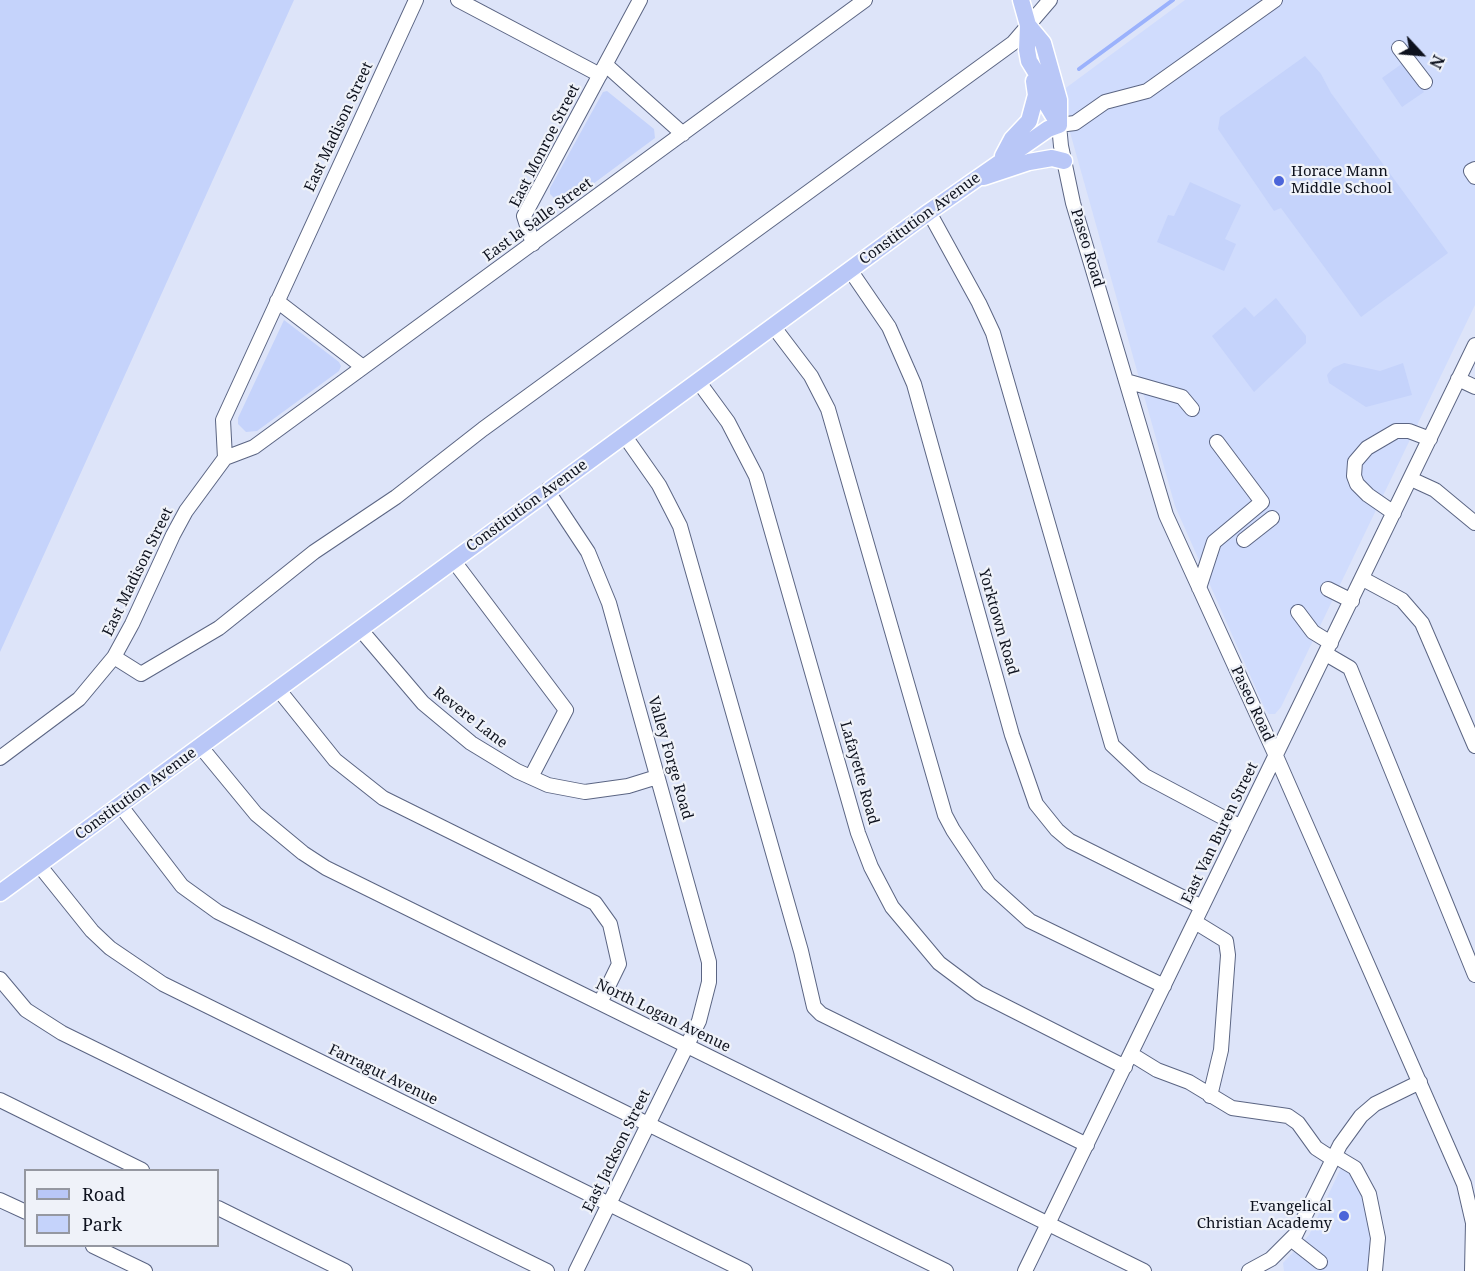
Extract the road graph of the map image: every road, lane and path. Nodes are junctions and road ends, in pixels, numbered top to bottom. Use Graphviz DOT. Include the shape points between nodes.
graph roads {
  1 [pos="416,0"];
  2 [pos="458,0"];
  3 [pos="640,0"];
  4 [pos="865,0"];
  5 [pos="1021,0"];
  6 [pos="1050,0"];
  7 [pos="1275,0"];
  8 [pos="1028,25"];
  9 [pos="1399,48"];
  10 [pos="1029,61"];
  11 [pos="603,70"];
  12 [pos="1425,82"];
  13 [pos="1059,125"];
  14 [pos="682,135"];
  15 [pos="1064,161"];
  16 [pos="999,162"];
  17 [pos="1475,169"];
  18 [pos="1475,177"];
  19 [pos="974,180"];
  20 [pos="929,212"];
  21 [pos="533,244"];
  22 [pos="850,270"];
  23 [pos="278,301"];
  24 [pos="773,326"];
  25 [pos="1475,345"];
  26 [pos="363,367"];
  27 [pos="1458,379"];
  28 [pos="698,381"];
  29 [pos="1126,381"];
  30 [pos="1475,387"];
  31 [pos="1192,409"];
  32 [pos="624,435"];
  33 [pos="1430,439"];
  34 [pos="1216,442"];
  35 [pos="225,458"];
  36 [pos="1411,479"];
  37 [pos="547,490"];
  38 [pos="1394,513"];
  39 [pos="1272,518"];
  40 [pos="1475,523"];
  41 [pos="1244,540"];
  42 [pos="453,560"];
  43 [pos="1363,579"];
  44 [pos="1199,588"];
  45 [pos="1328,589"];
  46 [pos="1352,601"];
  47 [pos="1298,612"];
  48 [pos="360,629"];
  49 [pos="1328,649"];
  50 [pos="114,657"];
  51 [pos="278,689"];
  52 [pos="200,747"];
  53 [pos="1475,747"];
  54 [pos="1276,756"];
  55 [pos="0,758"];
  56 [pos="531,777"];
  57 [pos="657,777"];
  58 [pos="120,805"];
  59 [pos="1241,827"];
  60 [pos="39,865"];
  61 [pos="0,893"];
  62 [pos="1202,907"];
  63 [pos="1195,922"];
  64 [pos="1475,975"];
  65 [pos="0,979"];
  66 [pos="1164,986"];
  67 [pos="600,1003"];
  68 [pos="687,1046"];
  69 [pos="1128,1060"];
  70 [pos="1420,1082"];
  71 [pos="1210,1096"];
  72 [pos="0,1100"];
  73 [pos="648,1124"];
  74 [pos="1087,1144"];
  75 [pos="1334,1157"];
  76 [pos="140,1169"];
  77 [pos="0,1200"];
  78 [pos="609,1204"];
  79 [pos="219,1208"];
  80 [pos="24,1211"];
  81 [pos="1048,1224"];
  82 [pos="1292,1240"];
  83 [pos="97,1247"];
  84 [pos="1321,1263"];
  85 [pos="145,1271"];
  86 [pos="345,1271"];
  87 [pos="548,1271"];
  88 [pos="576,1271"];
  89 [pos="745,1271"];
  90 [pos="946,1271"];
  91 [pos="1025,1271"];
  92 [pos="1144,1271"];
  93 [pos="1249,1271"];
  94 [pos="1375,1271"];
  95 [pos="1472,1271"];
  1 -- 23 [label="street, East Madison Street"];
  2 -- 11 [label="street"];
  3 -- 11 [label="street, East Monroe Street"];
  4 -- 14 [label="street, East la Salle Street"];
  5 -- 8 [label="main road, Paseo Road"];
  6 -- 8 [label="street"];
  7 -- 13 [label="street" via="1148,91 1106,102 1075,123"];
  8 -- 10 [label="main road, Paseo Road"];
  8 -- 13 [label="main road, Paseo Road" via="1043,43 1059,100"];
  8 -- 50 [label="street" via="1013,43 314,552 219,628 141,674"];
  9 -- 12 [label="street"];
  10 -- 13 [label="main road, Paseo Road"];
  10 -- 16 [label="main road" via="1035,85 1034,108"];
  11 -- 14 [label="street"];
  11 -- 21 [label="street, East Monroe Street" via="524,216"];
  13 -- 15 [label="street, Paseo Road"];
  13 -- 16 [label="main road, Constitution Avenue"];
  14 -- 21 [label="street, East la Salle Street"];
  15 -- 19 [label="main road" via="1052,158 1029,162"];
  15 -- 29 [label="street, Paseo Road"];
  16 -- 19 [label="main road, Constitution Avenue"];
  17 -- 18 [label="street" via="1471,171"];
  19 -- 20 [label="main road, Constitution Avenue"];
  20 -- 22 [label="main road, Constitution Avenue"];
  20 -- 59 [label="street" via="993,333 1112,746 1145,776"];
  21 -- 26 [label="street, East la Salle Street"];
  22 -- 24 [label="main road, Constitution Avenue"];
  22 -- 62 [label="street, Yorktown Road" via="889,327 914,384 1015,744 1036,804 1070,841"];
  23 -- 26 [label="street"];
  23 -- 35 [label="street, East Madison Street" via="223,420"];
  24 -- 28 [label="main road, Constitution Avenue"];
  24 -- 66 [label="street" via="811,376 828,409 945,815 953,830 989,884 1029,921"];
  25 -- 27 [label="street, East Van Buren Street"];
  26 -- 35 [label="street, East la Salle Street" via="254,447"];
  27 -- 30 [label="street"];
  27 -- 33 [label="street, East Van Buren Street"];
  28 -- 32 [label="main road, Constitution Avenue"];
  28 -- 69 [label="street, Lafayette Road" via="728,422 756,476 858,833 892,907 939,963 979,993"];
  29 -- 31 [label="street" via="1182,397"];
  29 -- 44 [label="street, Paseo Road" via="1164,507"];
  32 -- 37 [label="main road, Constitution Avenue"];
  32 -- 74 [label="street" via="659,485 680,526 814,1007 821,1014"];
  33 -- 36 [label="street, East Van Buren Street"];
  33 -- 38 [label="street" via="1396,431 1367,447 1355,462 1357,484"];
  34 -- 44 [label="street" via="1262,502 1214,542"];
  35 -- 50 [label="street, East Madison Street" via="172,535"];
  36 -- 38 [label="street, East Van Buren Street"];
  36 -- 40 [label="street" via="1435,490"];
  37 -- 42 [label="main road, Constitution Avenue"];
  37 -- 57 [label="street, Valley Forge Road" via="574,528 600,578"];
  38 -- 43 [label="street, East Van Buren Street"];
  39 -- 41 [label="street"];
  42 -- 48 [label="main road, Constitution Avenue"];
  42 -- 56 [label="street" via="566,710"];
  43 -- 46 [label="street, East Van Buren Street"];
  43 -- 53 [label="street" via="1402,600 1415,612 1431,640"];
  44 -- 54 [label="street, Paseo Road"];
  45 -- 46 [label="street"];
  46 -- 49 [label="street, East Van Buren Street"];
  47 -- 49 [label="street"];
  48 -- 51 [label="main road, Constitution Avenue"];
  48 -- 56 [label="street, Revere Lane" via="404,683 439,717 495,759"];
  49 -- 54 [label="street, East Van Buren Street"];
  49 -- 64 [label="street" via="1350,668"];
  50 -- 55 [label="street, East Madison Street" via="79,699"];
  51 -- 52 [label="main road, Constitution Avenue"];
  51 -- 67 [label="street" via="335,760 383,798 595,903 610,924 619,964"];
  52 -- 58 [label="main road, Constitution Avenue"];
  52 -- 67 [label="street, North Logan Avenue" via="256,814 318,863"];
  54 -- 59 [label="street, East Van Buren Street"];
  54 -- 70 [label="street, Paseo Road"];
  56 -- 57 [label="street, Revere Lane" via="548,785 585,792"];
  57 -- 68 [label="street, Valley Forge Road" via="709,962 705,1003"];
  58 -- 60 [label="main road, Constitution Avenue"];
  58 -- 73 [label="street" via="166,868 201,902"];
  59 -- 62 [label="street, East Van Buren Street"];
  60 -- 61 [label="main road, Constitution Avenue"];
  60 -- 78 [label="street, Farragut Avenue" via="76,914 104,942 163,984"];
  62 -- 63 [label="street, East Van Buren Street"];
  63 -- 66 [label="street, East Van Buren Street"];
  63 -- 71 [label="street" via="1226,941 1228,955 1221,1050"];
  65 -- 87 [label="street" via="26,1010 62,1033"];
  66 -- 69 [label="street, East Van Buren Street"];
  67 -- 68 [label="street, North Logan Avenue"];
  68 -- 73 [label="street, East Jackson Street"];
  68 -- 81 [label="street, North Logan Avenue"];
  69 -- 71 [label="street, Lafayette Road"];
  69 -- 74 [label="street, East Van Buren Street"];
  70 -- 75 [label="street" via="1368,1110"];
  70 -- 95 [label="street, Paseo Road" via="1464,1184 1473,1223"];
  71 -- 75 [label="street, Lafayette Road" via="1232,1108 1288,1116 1316,1148"];
  72 -- 76 [label="street"];
  73 -- 78 [label="street, East Jackson Street"];
  73 -- 90 [label="street"];
  74 -- 81 [label="street, East Van Buren Street"];
  75 -- 82 [label="street"];
  75 -- 94 [label="street, Lafayette Road" via="1355,1168 1369,1194 1378,1238"];
  77 -- 80 [label="street"];
  78 -- 88 [label="street, East Jackson Street"];
  78 -- 89 [label="street, Farragut Avenue"];
  79 -- 86 [label="street"];
  81 -- 91 [label="street, East Van Buren Street"];
  81 -- 92 [label="street, North Logan Avenue"];
  82 -- 84 [label="street"];
  82 -- 93 [label="street" via="1272,1259"];
  83 -- 85 [label="street"];
}
